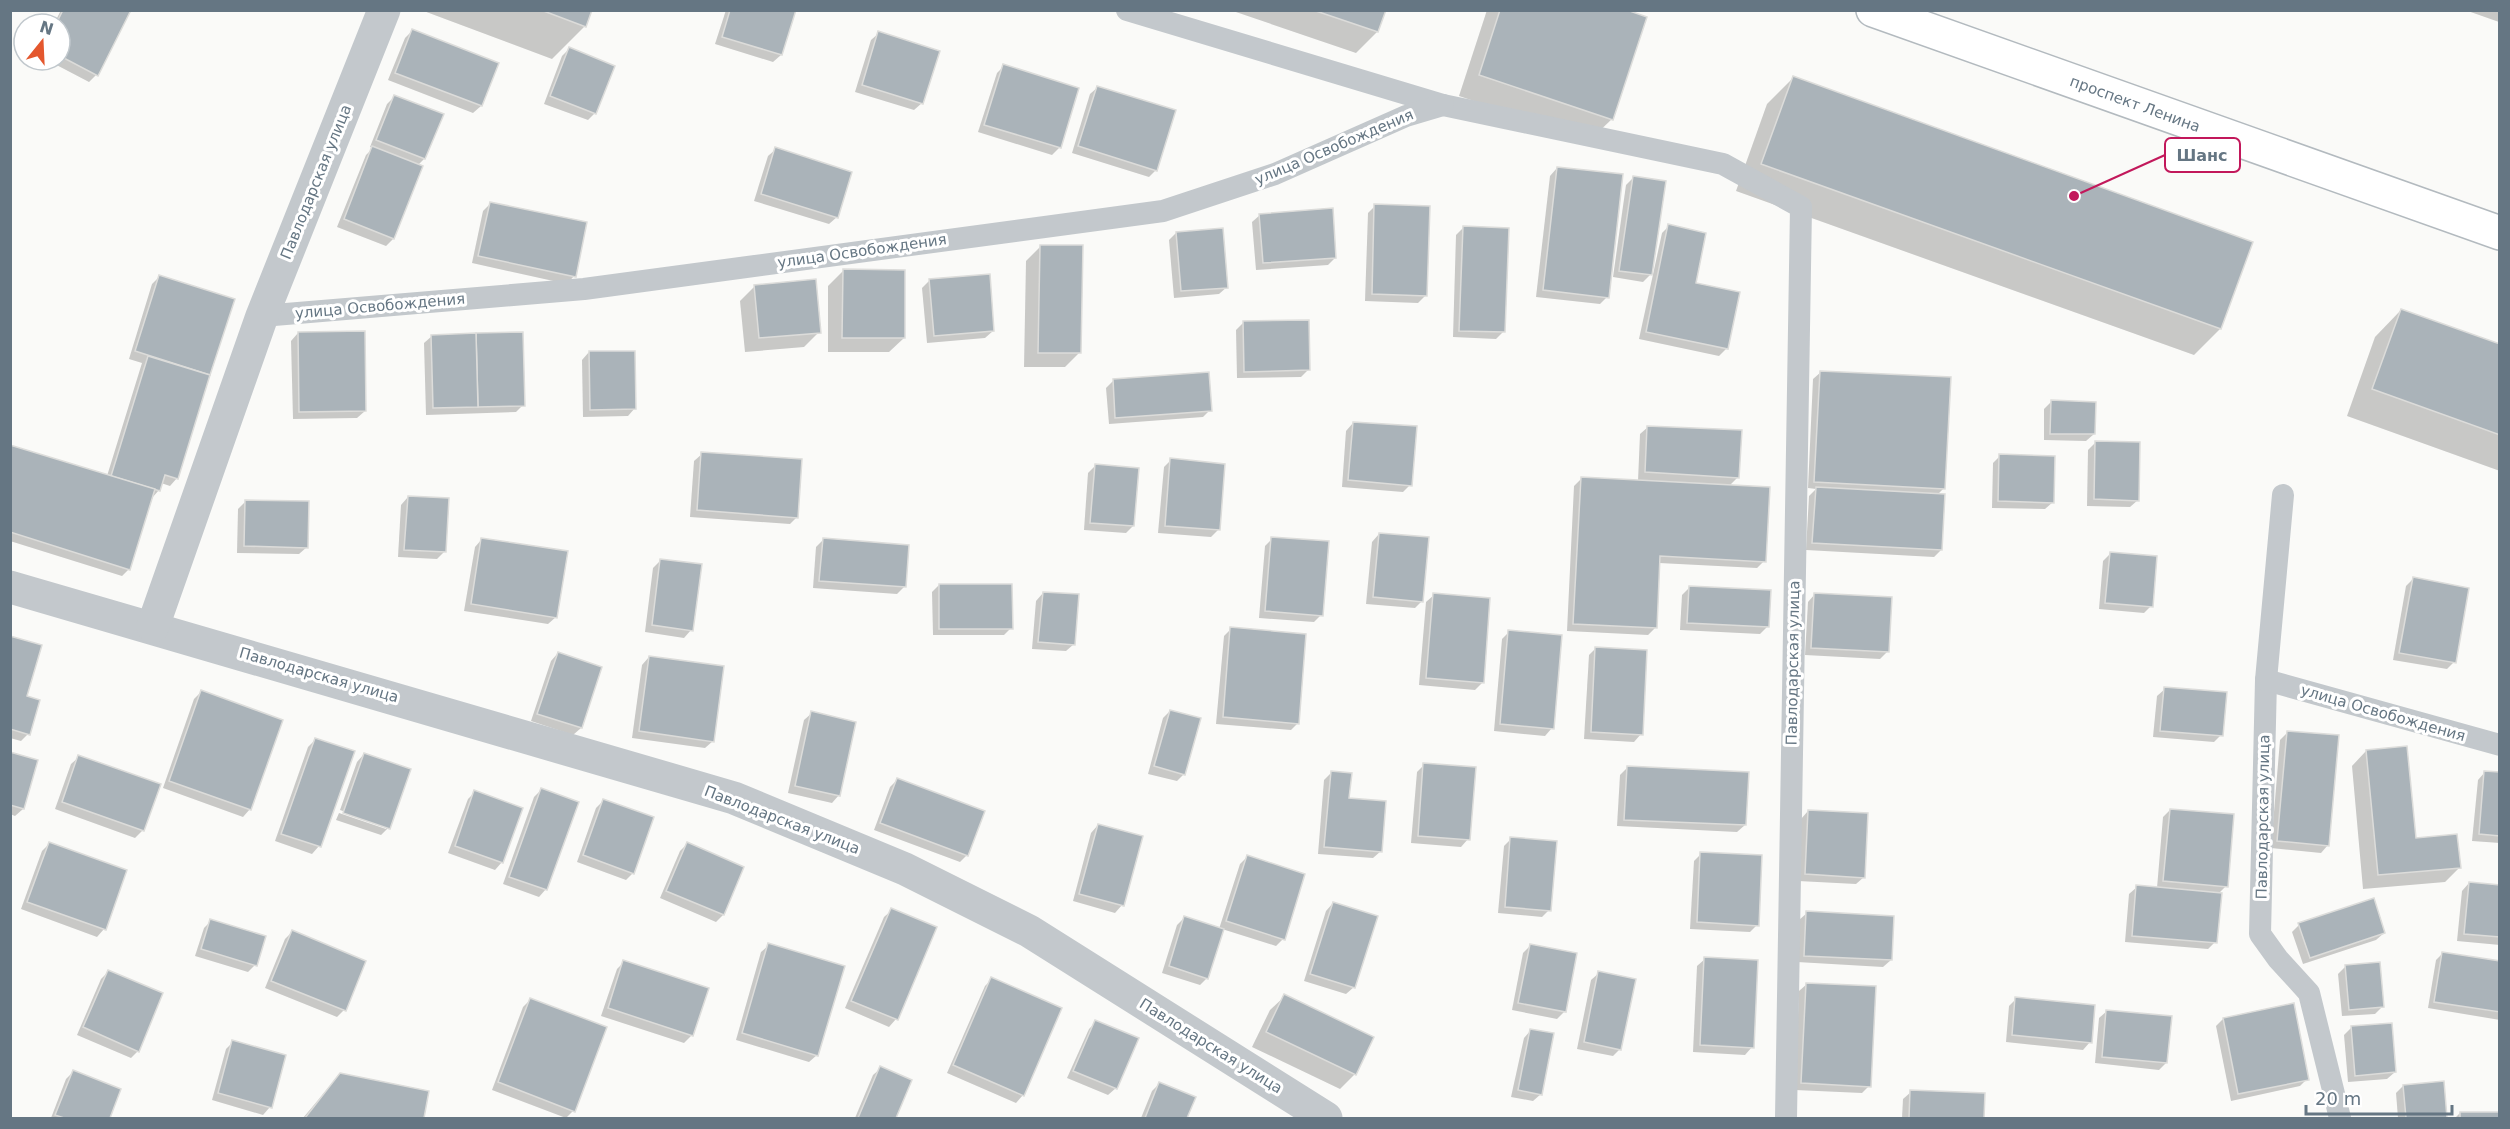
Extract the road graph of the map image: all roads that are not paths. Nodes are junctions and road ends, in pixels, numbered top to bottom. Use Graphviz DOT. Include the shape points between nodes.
graph roads {
  1 [pos="384,10"];
  2 [pos="1127,10"];
  3 [pos="1873,10"];
  4 [pos="1443,105"];
  5 [pos="1801,207"];
  6 [pos="2499,233"];
  7 [pos="262,316"];
  8 [pos="2283,495"];
  9 [pos="10,587"];
  10 [pos="153,627"];
  11 [pos="2266,680"];
  12 [pos="2499,745"];
  13 [pos="1326,1119"];
  14 [pos="1786,1119"];
  15 [pos="2340,1119"];
  1 -- 7 [label="street, Павлодарская улица"];
  2 -- 4 [label="lane, улица Освобождения"];
  3 -- 6 [label="main road, проспект Ленина"];
  4 -- 5 [label="lane, улица Освобождения" via="1723,164"];
  4 -- 7 [label="lane, улица Освобождения" via="1406,116 1275,174 1164,211 584,289"];
  5 -- 14 [label="lane, Павлодарская улица"];
  7 -- 10 [label="street, Павлодарская улица"];
  8 -- 11 [label="lane, Павлодарская улица"];
  9 -- 10 [label="street, Павлодарская улица"];
  10 -- 13 [label="street, Павлодарская улица" via="734,798 905,869 1029,930"];
  11 -- 12 [label="lane, улица Освобождения"];
  11 -- 15 [label="lane, Павлодарская улица" via="2260,934 2309,993"];
}
